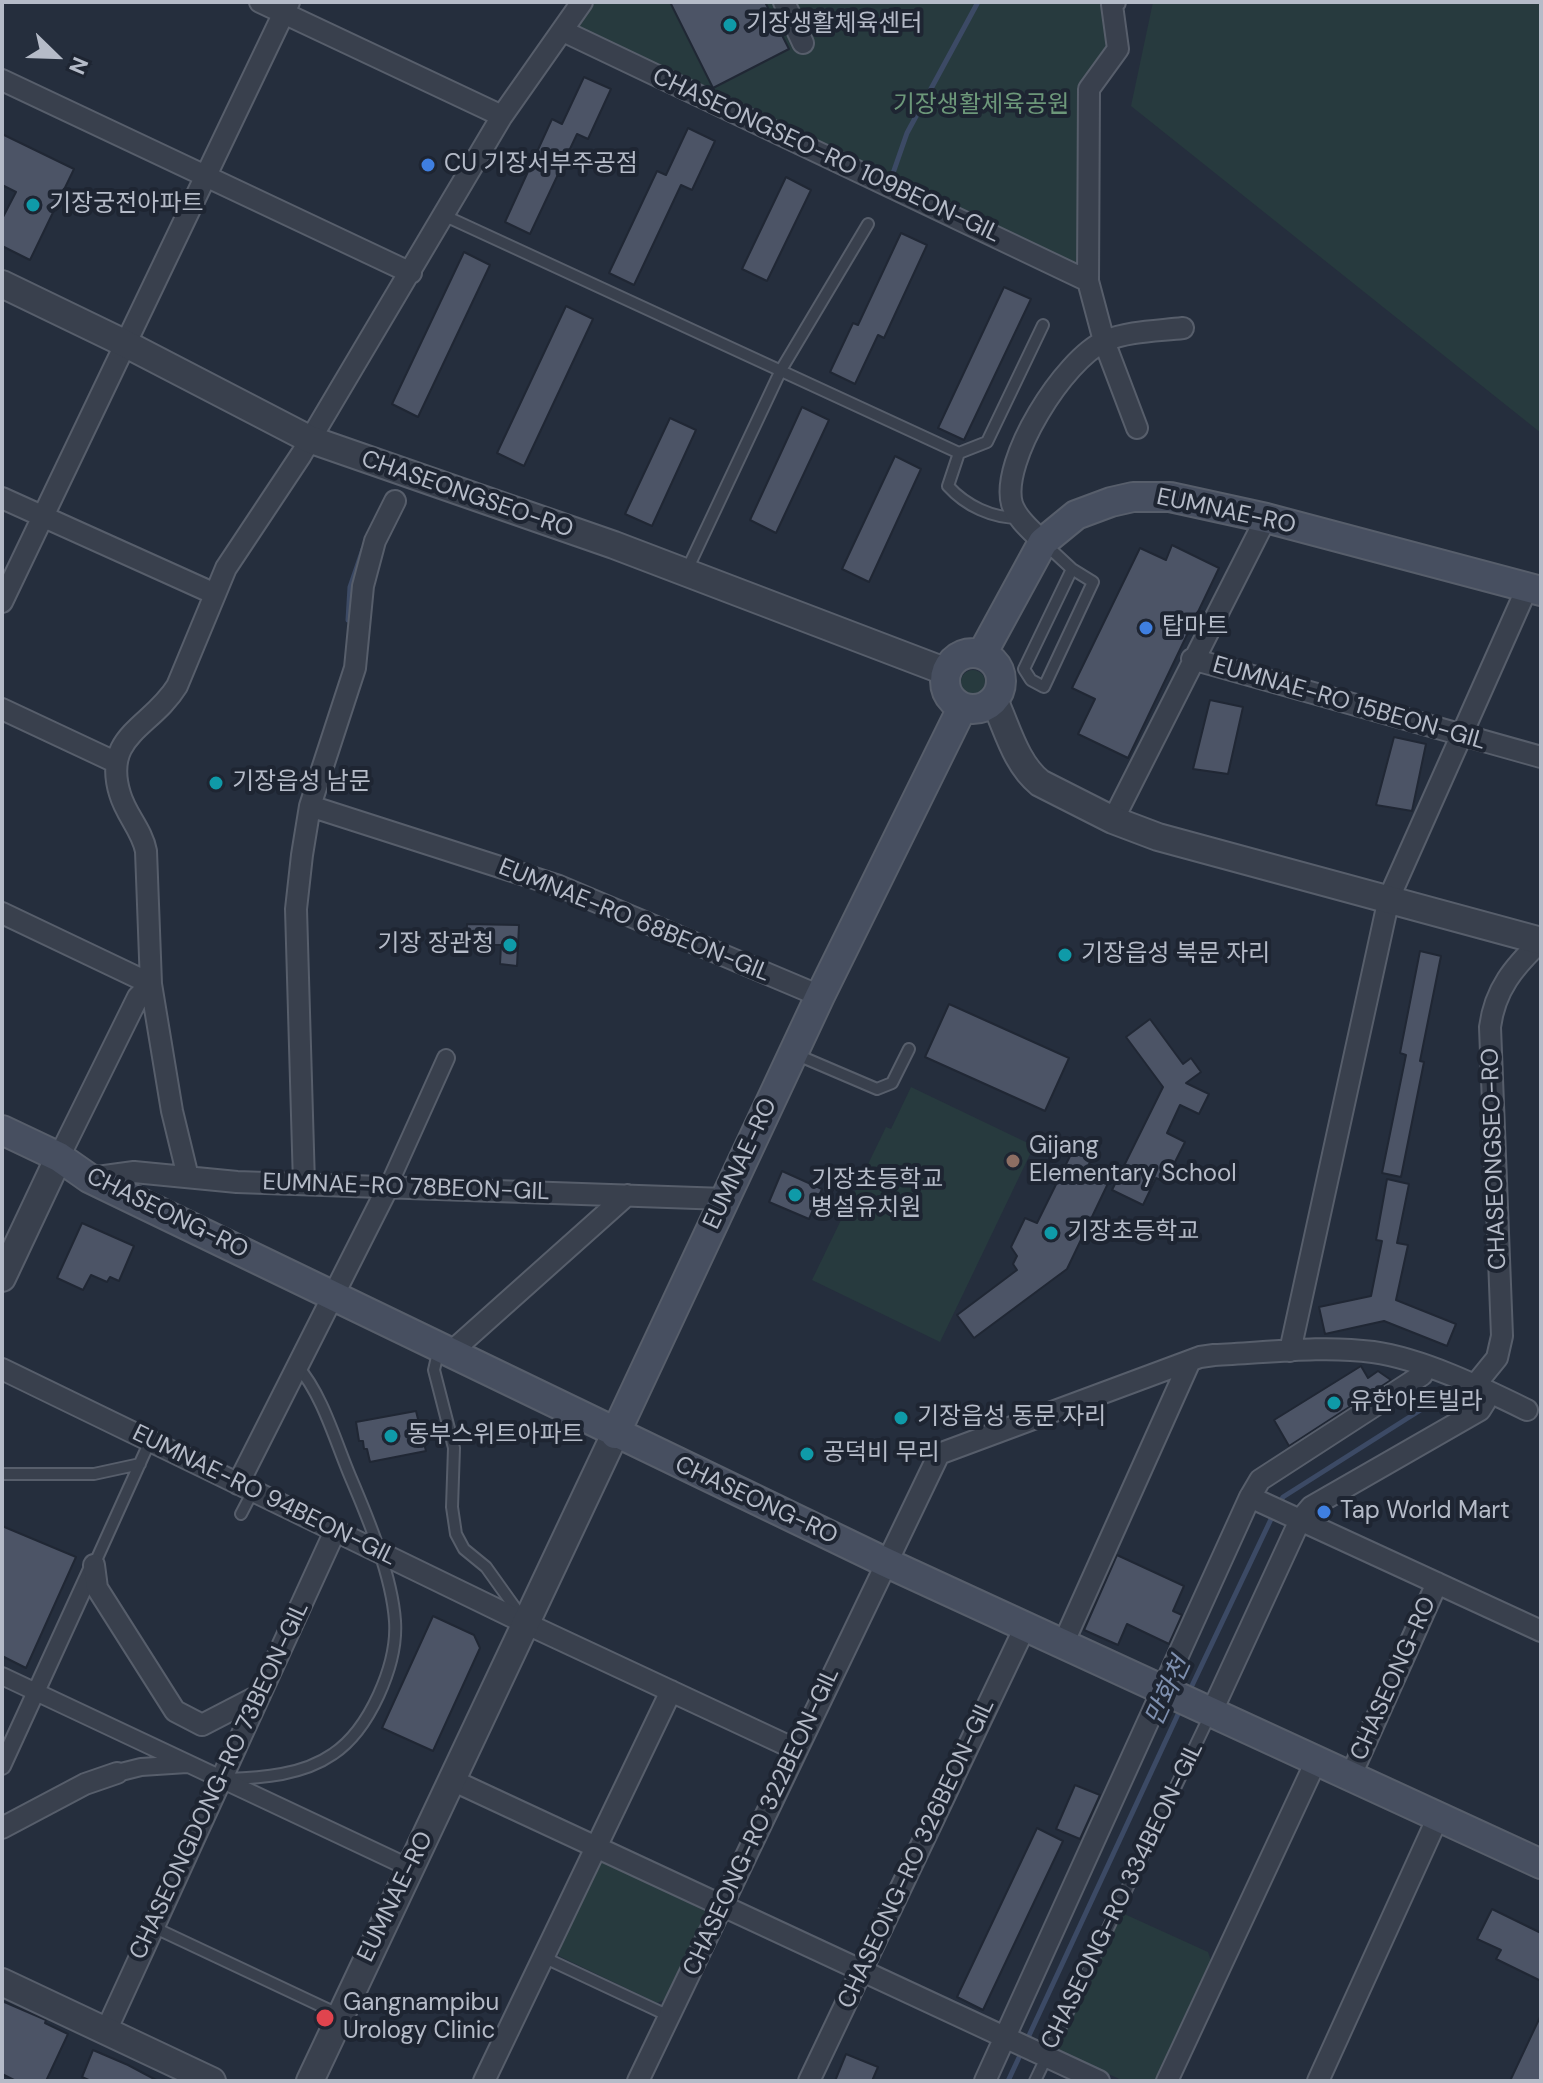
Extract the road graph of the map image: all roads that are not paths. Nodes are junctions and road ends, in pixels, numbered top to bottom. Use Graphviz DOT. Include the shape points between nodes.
graph roads {
  1 [pos="260,2"];
  2 [pos="582,2"];
  3 [pos="784,2"];
  4 [pos="1115,2"];
  5 [pos="287,8"];
  6 [pos="563,31"];
  7 [pos="803,43"];
  8 [pos="2,80"];
  9 [pos="502,116"];
  10 [pos="207,177"];
  11 [pos="443,215"];
  12 [pos="868,224"];
  13 [pos="411,273"];
  14 [pos="1088,281"];
  15 [pos="2,284"];
  16 [pos="1043,325"];
  17 [pos="1183,328"];
  18 [pos="1104,341"];
  19 [pos="124,343"];
  20 [pos="781,370"];
  21 [pos="1137,428"];
  22 [pos="309,439"];
  23 [pos="959,453"];
  24 [pos="2,498"];
  25 [pos="395,501"];
  26 [pos="42,517"];
  27 [pos="1019,518"];
  28 [pos="1266,518"];
  29 [pos="1043,542"];
  30 [pos="1072,569"];
  31 [pos="686,572"];
  32 [pos="1534,590"];
  33 [pos="215,594"];
  34 [pos="2,602"];
  35 [pos="982,654"];
  36 [pos="1192,659"];
  37 [pos="947,672"];
  38 [pos="994,700"];
  39 [pos="962,708"];
  40 [pos="2,709"];
  41 [pos="1460,736"];
  42 [pos="1541,757"];
  43 [pos="115,762"];
  44 [pos="310,806"];
  45 [pos="1113,820"];
  46 [pos="1389,898"];
  47 [pos="2,913"];
  48 [pos="1541,941"];
  49 [pos="151,984"];
  50 [pos="820,996"];
  51 [pos="909,1049"];
  52 [pos="793,1054"];
  53 [pos="446,1058"];
  54 [pos="2,1130"];
  55 [pos="59,1157"];
  56 [pos="188,1177"];
  57 [pos="89,1178"];
  58 [pos="304,1184"];
  59 [pos="387,1189"];
  60 [pos="627,1195"];
  61 [pos="725,1199"];
  62 [pos="2,1278"];
  63 [pos="333,1295"];
  64 [pos="444,1351"];
  65 [pos="1290,1351"];
  66 [pos="1190,1361"];
  67 [pos="297,1366"];
  68 [pos="1425,1367"];
  69 [pos="2,1369"];
  70 [pos="1481,1388"];
  71 [pos="1527,1410"];
  72 [pos="615,1434"];
  73 [pos="150,1441"];
  74 [pos="140,1464"];
  75 [pos="2,1474"];
  76 [pos="246,1487"];
  77 [pos="1256,1499"];
  78 [pos="241,1514"];
  79 [pos="1294,1517"];
  80 [pos="335,1531"];
  81 [pos="379,1552"];
  82 [pos="885,1562"];
  83 [pos="94,1565"];
  84 [pos="1437,1583"];
  85 [pos="527,1624"];
  86 [pos="1025,1627"];
  87 [pos="1541,1631"];
  88 [pos="1063,1644"];
  89 [pos="2,1676"];
  90 [pos="671,1691"];
  91 [pos="1169,1691"];
  92 [pos="36,1692"];
  93 [pos="260,1695"];
  94 [pos="1209,1710"];
  95 [pos="797,1750"];
  96 [pos="1317,1759"];
  97 [pos="189,1764"];
  98 [pos="2,1766"];
  99 [pos="117,1773"];
  100 [pos="1351,1775"];
  101 [pos="221,1779"];
  102 [pos="452,1780"];
  103 [pos="1438,1817"];
  104 [pos="2,1828"];
  105 [pos="596,1846"];
  106 [pos="1541,1864"];
  107 [pos="410,1868"];
  108 [pos="722,1905"];
  109 [pos="153,1927"];
  110 [pos="543,1957"];
  111 [pos="861,1970"];
  112 [pos="2,1982"];
  113 [pos="340,2015"];
  114 [pos="669,2016"];
  115 [pos="106,2031"];
  116 [pos="1010,2039"];
  117 [pos="1043,2055"];
  118 [pos="212,2081"];
  119 [pos="310,2081"];
  120 [pos="484,2081"];
  121 [pos="638,2081"];
  122 [pos="809,2081"];
  123 [pos="985,2081"];
  124 [pos="1035,2081"];
  125 [pos="1099,2081"];
  126 [pos="1167,2081"];
  127 [pos="1318,2081"];
  1 -- 5 [label="street"];
  2 -- 6 [label="street"];
  3 -- 7 [label="street"];
  4 -- 14 [label="street" via="1118,49 1089,89"];
  5 -- 9 [label="street"];
  5 -- 10 [label="street"];
  6 -- 9 [label="street"];
  6 -- 14 [label="street, CHASEONGSEO-RO 109BEON-GIL"];
  8 -- 10 [label="street"];
  9 -- 11 [label="street"];
  10 -- 13 [label="street"];
  10 -- 19 [label="street"];
  11 -- 13 [label="street"];
  11 -- 20 [label="lane"];
  12 -- 20 [label="lane"];
  13 -- 22 [label="street"];
  14 -- 18 [label="street"];
  15 -- 19 [label="street, CHASEONGSEO-RO"];
  16 -- 23 [label="lane" via="987,442"];
  17 -- 18 [label="street"];
  18 -- 21 [label="street"];
  18 -- 27 [label="street" via="1069,368 1041,407 1013,479 1010,495"];
  19 -- 22 [label="street, CHASEONGSEO-RO"];
  19 -- 26 [label="street"];
  20 -- 23 [label="lane"];
  20 -- 31 [label="lane"];
  22 -- 31 [label="street, CHASEONGSEO-RO"];
  22 -- 33 [label="street" via="226,568"];
  23 -- 27 [label="lane" via="948,486 961,501 1002,518"];
  24 -- 26 [label="street"];
  25 -- 44 [label="street" via="375,541 363,586 355,668"];
  26 -- 33 [label="street"];
  26 -- 34 [label="street"];
  27 -- 29 [label="street"];
  28 -- 29 [label="main road, EUMNAE-RO" via="1170,497 1133,497 1076,515"];
  28 -- 32 [label="main road, EUMNAE-RO"];
  28 -- 36 [label="street"];
  29 -- 30 [label="lane"];
  29 -- 35 [label="main road, EUMNAE-RO"];
  30 -- 30 [label="lane" via="1024,669 1044,687 1093,582"];
  31 -- 37 [label="street, CHASEONGSEO-RO"];
  32 -- 41 [label="street"];
  33 -- 43 [label="street" via="167,703 131,735"];
  35 -- 37 [label="main road" via="960,657"];
  35 -- 38 [label="main road" via="999,669 1000,688"];
  36 -- 41 [label="street, EUMNAE-RO 15BEON-GIL"];
  36 -- 45 [label="street, EUMNAE-RO 15BEON-GIL"];
  37 -- 39 [label="main road" via="945,691"];
  38 -- 39 [label="main road" via="984,707"];
  38 -- 45 [label="street, CHASEONGSEO-RO" via="1031,776"];
  39 -- 50 [label="main road, EUMNAE-RO"];
  40 -- 43 [label="street"];
  41 -- 42 [label="street, EUMNAE-RO 15BEON-GIL"];
  41 -- 46 [label="street"];
  43 -- 49 [label="street" via="121,797 146,851"];
  44 -- 50 [label="street, EUMNAE-RO 68BEON-GIL" via="559,886"];
  44 -- 58 [label="street" via="296,909"];
  45 -- 46 [label="street, CHASEONGSEO-RO" via="1158,837"];
  46 -- 48 [label="street, CHASEONGSEO-RO"];
  46 -- 65 [label="street"];
  47 -- 49 [label="street"];
  48 -- 70 [label="street, CHASEONGSEO-RO" via="1515,966 1492,1007 1502,1336"];
  49 -- 55 [label="street" via="138,997"];
  49 -- 56 [label="street"];
  50 -- 52 [label="main road, EUMNAE-RO"];
  51 -- 52 [label="lane" via="892,1083 877,1089"];
  52 -- 61 [label="main road, EUMNAE-RO"];
  53 -- 59 [label="street"];
  54 -- 55 [label="main road, CHASEONG-RO"];
  55 -- 57 [label="main road, CHASEONG-RO"];
  55 -- 62 [label="street"];
  56 -- 57 [label="street, EUMNAE-RO 78BEON-GIL" via="134,1172"];
  56 -- 58 [label="street, EUMNAE-RO 78BEON-GIL"];
  57 -- 63 [label="main road, CHASEONG-RO"];
  58 -- 59 [label="street, EUMNAE-RO 78BEON-GIL"];
  59 -- 60 [label="street, EUMNAE-RO 78BEON-GIL"];
  59 -- 63 [label="street"];
  60 -- 61 [label="street, EUMNAE-RO 78BEON-GIL"];
  60 -- 64 [label="street"];
  61 -- 72 [label="main road, EUMNAE-RO"];
  63 -- 64 [label="main road, CHASEONG-RO"];
  63 -- 67 [label="street"];
  64 -- 72 [label="main road, CHASEONG-RO"];
  64 -- 85 [label="lane" via="434,1370 454,1448 456,1534"];
  65 -- 66 [label="street, CHASEONG-RO 322BEON-GIL"];
  65 -- 68 [label="street, CHASEONG-RO 322BEON-GIL" via="1373,1352"];
  66 -- 82 [label="street, CHASEONG-RO 322BEON-GIL" via="939,1454"];
  66 -- 88 [label="street"];
  67 -- 76 [label="street"];
  67 -- 81 [label="lane" via="316,1395"];
  68 -- 70 [label="street, CHASEONG-RO 322BEON-GIL"];
  68 -- 77 [label="street" via="1422,1375 1260,1480"];
  69 -- 73 [label="street, EUMNAE-RO 94BEON-GIL"];
  70 -- 71 [label="street, CHASEONG-RO 322BEON-GIL"];
  70 -- 79 [label="street, CHASEONGSEO-RO" via="1485,1402 1480,1410"];
  72 -- 82 [label="main road, CHASEONG-RO"];
  72 -- 85 [label="street, EUMNAE-RO"];
  73 -- 74 [label="lane"];
  73 -- 76 [label="street, EUMNAE-RO 94BEON-GIL"];
  74 -- 75 [label="lane" via="94,1474"];
  74 -- 83 [label="lane" via="103,1533"];
  76 -- 78 [label="lane"];
  76 -- 80 [label="street, EUMNAE-RO 94BEON-GIL"];
  77 -- 79 [label="street"];
  77 -- 91 [label="street"];
  79 -- 84 [label="street"];
  79 -- 94 [label="street"];
  80 -- 81 [label="street, EUMNAE-RO 94BEON-GIL"];
  80 -- 93 [label="street, CHASEONGDONG-RO 73BEON-GIL"];
  81 -- 85 [label="street, EUMNAE-RO 94BEON-GIL"];
  81 -- 101 [label="lane" via="395,1619 395,1646 390,1671 368,1713 333,1754 307,1767"];
  82 -- 86 [label="main road, CHASEONG-RO"];
  82 -- 95 [label="street, CHASEONG-RO 322BEON-GIL"];
  83 -- 92 [label="street"];
  83 -- 93 [label="street" via="97,1588 175,1711 202,1725"];
  84 -- 87 [label="street"];
  84 -- 100 [label="street, CHASEONG-RO"];
  85 -- 90 [label="street"];
  85 -- 102 [label="street, EUMNAE-RO"];
  86 -- 88 [label="main road, CHASEONG-RO"];
  86 -- 111 [label="street, CHASEONG-RO 326BEON-GIL"];
  88 -- 91 [label="main road, CHASEONG-RO"];
  89 -- 92 [label="street"];
  90 -- 95 [label="street"];
  90 -- 105 [label="street"];
  91 -- 94 [label="main road, CHASEONG-RO"];
  91 -- 116 [label="street"];
  92 -- 97 [label="street"];
  92 -- 98 [label="street"];
  93 -- 101 [label="street, CHASEONGDONG-RO 73BEON-GIL"];
  94 -- 96 [label="main road, CHASEONG-RO"];
  94 -- 117 [label="lane, CHASEONG-RO 334BEON-GIL"];
  95 -- 108 [label="street, CHASEONG-RO 322BEON-GIL"];
  96 -- 100 [label="main road, CHASEONG-RO"];
  96 -- 126 [label="street"];
  97 -- 99 [label="street"];
  97 -- 101 [label="street"];
  99 -- 104 [label="street" via="74,1789"];
  100 -- 103 [label="main road, CHASEONG-RO"];
  101 -- 107 [label="street"];
  101 -- 109 [label="street, CHASEONGDONG-RO 73BEON-GIL"];
  102 -- 105 [label="street"];
  102 -- 107 [label="street, EUMNAE-RO"];
  103 -- 106 [label="main road, CHASEONG-RO"];
  103 -- 127 [label="street"];
  105 -- 108 [label="street"];
  105 -- 110 [label="street"];
  107 -- 113 [label="street, EUMNAE-RO"];
  108 -- 111 [label="street"];
  108 -- 114 [label="street, CHASEONG-RO 322BEON-GIL"];
  109 -- 113 [label="lane"];
  109 -- 115 [label="street, CHASEONGDONG-RO 73BEON-GIL"];
  110 -- 114 [label="lane"];
  110 -- 120 [label="street"];
  111 -- 116 [label="street"];
  111 -- 122 [label="street, CHASEONG-RO 326BEON-GIL"];
  112 -- 115 [label="street"];
  113 -- 119 [label="street, EUMNAE-RO"];
  114 -- 121 [label="street, CHASEONG-RO 322BEON-GIL"];
  115 -- 118 [label="street"];
  116 -- 117 [label="street"];
  116 -- 123 [label="street"];
  117 -- 124 [label="lane, CHASEONG-RO 334BEON-GIL"];
  117 -- 125 [label="street"];
}
